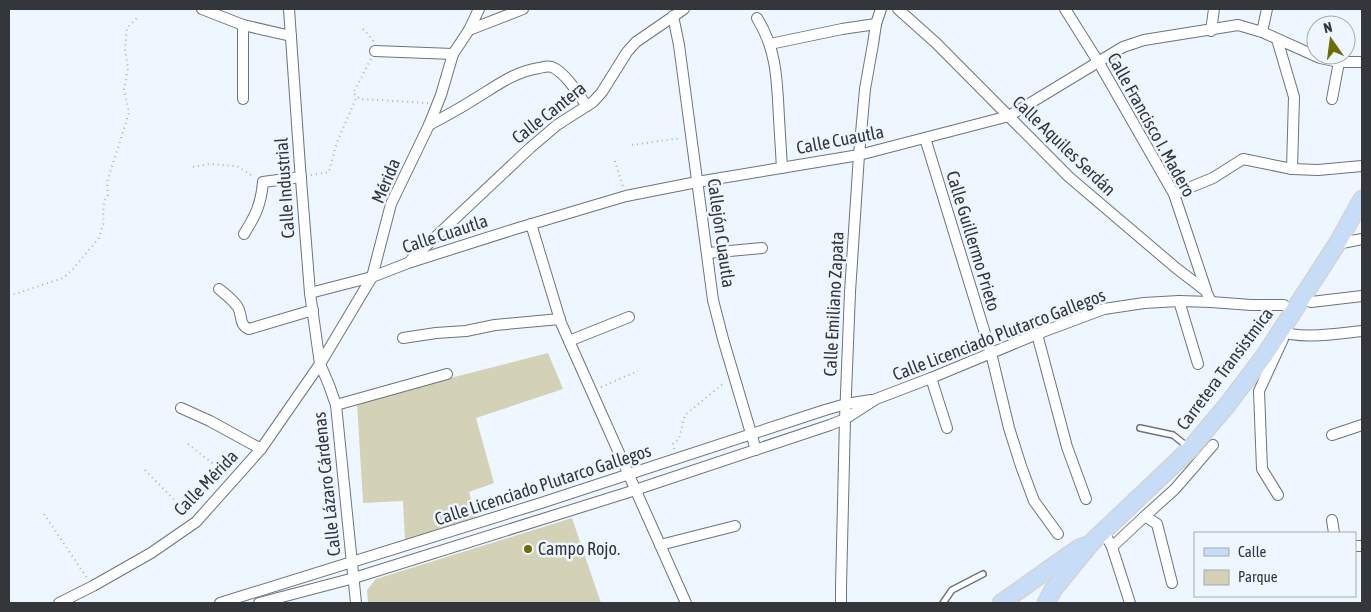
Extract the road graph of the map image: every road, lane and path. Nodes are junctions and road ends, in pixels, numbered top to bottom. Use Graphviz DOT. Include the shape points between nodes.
graph roads {
  1 [pos="202,9"];
  2 [pos="290,9"];
  3 [pos="478,9"];
  4 [pos="523,9"];
  5 [pos="684,9"];
  6 [pos="881,9"];
  7 [pos="898,9"];
  8 [pos="1065,9"];
  9 [pos="1214,9"];
  10 [pos="1267,9"];
  11 [pos="673,16"];
  12 [pos="138,17"];
  13 [pos="757,18"];
  14 [pos="876,24"];
  15 [pos="243,25"];
  16 [pos="363,29"];
  17 [pos="469,30"];
  18 [pos="1211,31"];
  19 [pos="1262,32"];
  20 [pos="290,36"];
  21 [pos="1277,38"];
  22 [pos="770,44"];
  23 [pos="375,51"];
  24 [pos="1306,51"];
  25 [pos="453,54"];
  26 [pos="1099,63"];
  27 [pos="1338,65"];
  28 [pos="357,96"];
  29 [pos="243,99"];
  30 [pos="1332,99"];
  31 [pos="438,104"];
  32 [pos="587,106"];
  33 [pos="1009,116"];
  34 [pos="429,125"];
  35 [pos="691,137"];
  36 [pos="925,138"];
  37 [pos="632,145"];
  38 [pos="859,155"];
  39 [pos="616,161"];
  40 [pos="1362,166"];
  41 [pos="193,167"];
  42 [pos="782,168"];
  43 [pos="1292,169"];
  44 [pos="301,177"];
  45 [pos="263,182"];
  46 [pos="697,182"];
  47 [pos="1174,194"];
  48 [pos="626,196"];
  49 [pos="1362,199"];
  50 [pos="531,224"];
  51 [pos="244,234"];
  52 [pos="1362,239"];
  53 [pos="1337,244"];
  54 [pos="762,248"];
  55 [pos="708,253"];
  56 [pos="408,263"];
  57 [pos="372,277"];
  58 [pos="220,289"];
  59 [pos="1206,291"];
  60 [pos="310,293"];
  61 [pos="9,296"];
  62 [pos="1362,296"];
  63 [pos="1179,301"];
  64 [pos="1211,302"];
  65 [pos="1311,302"];
  66 [pos="1284,305"];
  67 [pos="313,310"];
  68 [pos="629,317"];
  69 [pos="560,319"];
  70 [pos="1362,331"];
  71 [pos="1283,332"];
  72 [pos="1037,334"];
  73 [pos="403,338"];
  74 [pos="569,341"];
  75 [pos="991,353"];
  76 [pos="320,364"];
  77 [pos="1198,364"];
  78 [pos="638,371"];
  79 [pos="447,374"];
  80 [pos="734,374"];
  81 [pos="931,378"];
  82 [pos="592,390"];
  83 [pos="876,400"];
  84 [pos="846,404"];
  85 [pos="336,405"];
  86 [pos="181,408"];
  87 [pos="845,419"];
  88 [pos="1362,425"];
  89 [pos="947,428"];
  90 [pos="1140,428"];
  91 [pos="751,434"];
  92 [pos="1332,435"];
  93 [pos="188,444"];
  94 [pos="1213,445"];
  95 [pos="260,449"];
  96 [pos="1190,449"];
  97 [pos="756,450"];
  98 [pos="676,459"];
  99 [pos="144,470"];
  100 [pos="628,475"];
  101 [pos="233,480"];
  102 [pos="634,490"];
  103 [pos="1278,495"];
  104 [pos="1086,499"];
  105 [pos="538,504"];
  106 [pos="44,514"];
  107 [pos="1144,516"];
  108 [pos="542,519"];
  109 [pos="1332,520"];
  110 [pos="196,522"];
  111 [pos="735,526"];
  112 [pos="1334,532"];
  113 [pos="1058,534"];
  114 [pos="1098,537"];
  115 [pos="660,545"];
  116 [pos="1112,547"];
  117 [pos="352,563"];
  118 [pos="983,574"];
  119 [pos="354,578"];
  120 [pos="1172,583"];
  121 [pos="93,586"];
  122 [pos="59,603"];
  123 [pos="220,603"];
  124 [pos="260,603"];
  125 [pos="356,603"];
  126 [pos="686,603"];
  127 [pos="842,603"];
  128 [pos="943,603"];
  129 [pos="1001,603"];
  130 [pos="1046,603"];
  131 [pos="1130,603"];
  1 -- 15 [label="street"];
  2 -- 20 [label="street, Calle Industrial"];
  3 -- 17 [label="street, Mérida"];
  4 -- 17 [label="street"];
  5 -- 11 [label="street, Calle Cantera"];
  6 -- 14 [label="street, Calle Emiliano Zapata"];
  7 -- 33 [label="street, Calle Aquiles Serdán"];
  8 -- 26 [label="street, Calle Francisco I. Madero"];
  9 -- 18 [label="street"];
  10 -- 19 [label="street"];
  11 -- 32 [label="street, Calle Cantera" via="636,42 602,92"];
  11 -- 35 [label="street, Callejón Cuautla"];
  12 -- 61 [label="path" via="127,28 125,49 128,68 124,89 129,113 107,182 108,195 104,201 104,221 99,238 63,278"];
  13 -- 22 [label="street"];
  14 -- 22 [label="street"];
  14 -- 38 [label="street, Calle Emiliano Zapata" via="865,89"];
  15 -- 20 [label="street"];
  15 -- 29 [label="street"];
  16 -- 23 [label="path" via="373,40"];
  17 -- 25 [label="street, Mérida"];
  18 -- 19 [label="street, Calle Cuautla" via="1238,26"];
  18 -- 26 [label="street, Calle Cuautla" via="1144,40 1123,47"];
  19 -- 21 [label="street, Calle Cuautla"];
  20 -- 44 [label="street, Calle Industrial"];
  21 -- 24 [label="street, Calle Cuautla"];
  21 -- 43 [label="street" via="1294,97"];
  22 -- 42 [label="street" via="777,82"];
  23 -- 25 [label="street"];
  23 -- 28 [label="path" via="353,93"];
  25 -- 31 [label="street, Mérida"];
  26 -- 33 [label="street, Calle Cuautla"];
  26 -- 47 [label="street, Calle Francisco I. Madero"];
  27 -- 30 [label="street"];
  28 -- 31 [label="path" via="360,99"];
  28 -- 44 [label="path" via="337,142 329,172"];
  31 -- 34 [label="street, Mérida"];
  32 -- 34 [label="street" via="552,66 512,76"];
  32 -- 56 [label="street, Calle Cantera" via="530,148"];
  33 -- 36 [label="street, Calle Cuautla"];
  33 -- 59 [label="street, Calle Aquiles Serdán" via="1069,177"];
  34 -- 57 [label="street, Mérida" via="391,204"];
  35 -- 37 [label="path"];
  35 -- 46 [label="street, Callejón Cuautla"];
  36 -- 38 [label="street, Calle Cuautla"];
  36 -- 75 [label="street, Calle Guillermo Prieto"];
  38 -- 42 [label="street, Calle Cuautla"];
  38 -- 84 [label="street, Calle Emiliano Zapata"];
  39 -- 48 [label="path"];
  40 -- 43 [label="street"];
  41 -- 45 [label="path" via="209,164 237,166"];
  42 -- 46 [label="street, Calle Cuautla"];
  43 -- 47 [label="street" via="1243,159 1213,178"];
  44 -- 45 [label="street"];
  44 -- 60 [label="street, Calle Industrial"];
  45 -- 51 [label="street" via="254,218"];
  46 -- 48 [label="street, Calle Cuautla"];
  46 -- 55 [label="street, Callejón Cuautla"];
  47 -- 59 [label="street, Calle Francisco I. Madero"];
  48 -- 50 [label="street, Calle Cuautla"];
  49 -- 53 [label="main road, Carretera Transistmica"];
  50 -- 56 [label="street, Calle Cuautla"];
  50 -- 69 [label="street"];
  52 -- 53 [label="street"];
  53 -- 71 [label="main road, Carretera Transistmica"];
  54 -- 55 [label="street"];
  55 -- 80 [label="street, Callejón Cuautla" via="713,300"];
  56 -- 57 [label="street, Calle Cuautla"];
  57 -- 60 [label="street, Calle Cuautla"];
  57 -- 76 [label="street, Mérida"];
  58 -- 67 [label="street" via="238,307 242,324 249,329"];
  59 -- 64 [label="street, Calle Aquiles Serdán"];
  60 -- 67 [label="street, Calle Industrial"];
  62 -- 65 [label="street"];
  63 -- 64 [label="street, Calle Licenciado Plutarco Gallegos"];
  63 -- 72 [label="street, Calle Licenciado Plutarco Gallegos" via="1104,309"];
  63 -- 77 [label="street"];
  64 -- 66 [label="street, Calle Licenciado Plutarco Gallegos"];
  67 -- 76 [label="street, Calle Industrial"];
  68 -- 74 [label="street"];
  69 -- 73 [label="street"];
  69 -- 74 [label="street"];
  70 -- 71 [label="street" via="1306,335"];
  71 -- 96 [label="main road, Carretera Transistmica"];
  71 -- 103 [label="street" via="1259,390 1262,469"];
  72 -- 75 [label="street, Calle Licenciado Plutarco Gallegos"];
  72 -- 104 [label="street" via="1067,446"];
  74 -- 82 [label="street"];
  75 -- 81 [label="street, Calle Licenciado Plutarco Gallegos"];
  75 -- 113 [label="street, Calle Guillermo Prieto" via="1021,466 1034,501"];
  76 -- 85 [label="street, Calle Lázaro Cárdenas"];
  76 -- 95 [label="street, Calle Mérida"];
  78 -- 82 [label="path"];
  79 -- 85 [label="street"];
  80 -- 91 [label="street, Callejón Cuautla"];
  80 -- 98 [label="path" via="684,415 679,439 673,443"];
  81 -- 83 [label="street, Calle Licenciado Plutarco Gallegos"];
  81 -- 89 [label="street"];
  82 -- 100 [label="street"];
  83 -- 84 [label="street, Calle Licenciado Plutarco Gallegos"];
  83 -- 87 [label="street, Calle Licenciado Plutarco Gallegos"];
  84 -- 87 [label="street, Calle Emiliano Zapata"];
  84 -- 91 [label="street, Calle Licenciado Plutarco Gallegos"];
  85 -- 117 [label="street, Calle Lázaro Cárdenas"];
  86 -- 95 [label="street"];
  87 -- 97 [label="street, Calle Licenciado Plutarco Gallegos"];
  87 -- 127 [label="street, Calle Emiliano Zapata"];
  88 -- 92 [label="street"];
  90 -- 96 [label="lane" via="1173,435"];
  91 -- 97 [label="street, Callejón Cuautla"];
  91 -- 98 [label="street, Calle Licenciado Plutarco Gallegos"];
  93 -- 101 [label="path"];
  94 -- 107 [label="street" via="1175,489"];
  95 -- 101 [label="street, Calle Mérida"];
  96 -- 114 [label="main road, Carretera Transistmica"];
  97 -- 102 [label="street, Calle Licenciado Plutarco Gallegos"];
  98 -- 100 [label="street, Calle Licenciado Plutarco Gallegos"];
  99 -- 110 [label="path"];
  100 -- 102 [label="street"];
  100 -- 105 [label="street, Calle Licenciado Plutarco Gallegos"];
  101 -- 110 [label="street, Calle Mérida"];
  102 -- 108 [label="street, Calle Licenciado Plutarco Gallegos"];
  102 -- 115 [label="street"];
  105 -- 108 [label="street"];
  105 -- 117 [label="street, Calle Licenciado Plutarco Gallegos"];
  106 -- 121 [label="path"];
  107 -- 116 [label="street"];
  107 -- 120 [label="street" via="1157,524"];
  108 -- 119 [label="street, Calle Licenciado Plutarco Gallegos"];
  109 -- 112 [label="street"];
  110 -- 121 [label="street, Calle Mérida" via="151,554"];
  111 -- 115 [label="street"];
  114 -- 116 [label="street"];
  114 -- 129 [label="main road, Carretera Transistmica"];
  114 -- 130 [label="main road, Carretera Transistmica"];
  115 -- 126 [label="street"];
  116 -- 131 [label="street"];
  117 -- 119 [label="street, Calle Lázaro Cárdenas"];
  117 -- 123 [label="street, Calle Licenciado Plutarco Gallegos"];
  118 -- 128 [label="lane" via="952,590"];
  119 -- 124 [label="street, Calle Licenciado Plutarco Gallegos"];
  119 -- 125 [label="street, Calle Lázaro Cárdenas"];
  121 -- 122 [label="street, Calle Mérida"];
}
